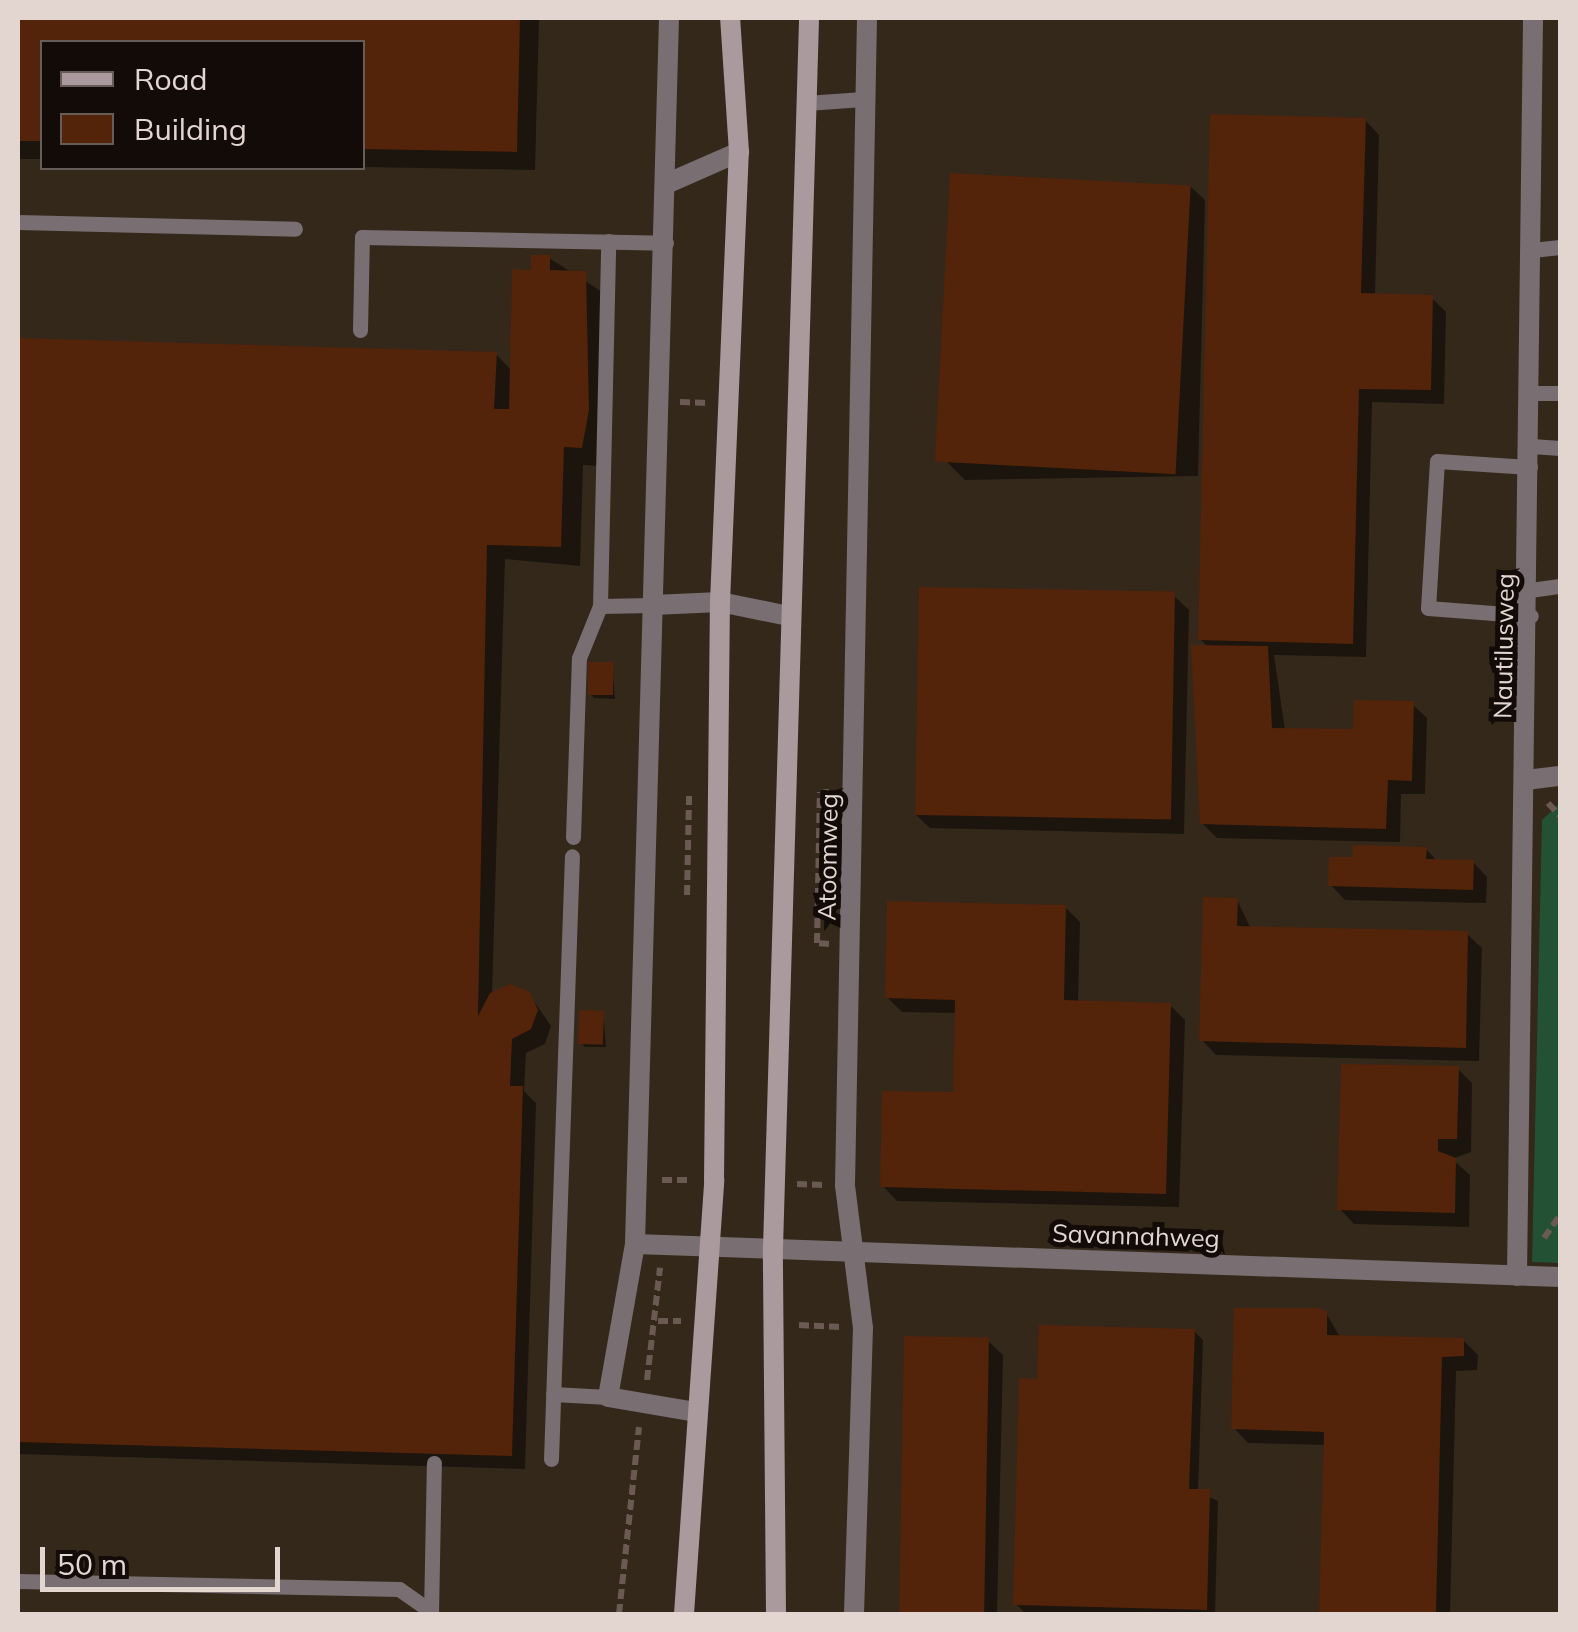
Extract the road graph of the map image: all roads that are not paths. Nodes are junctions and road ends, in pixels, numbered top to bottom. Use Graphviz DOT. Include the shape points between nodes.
graph roads {
  1 [pos="669,18"];
  2 [pos="730,18"];
  3 [pos="809,18"];
  4 [pos="867,18"];
  5 [pos="1533,18"];
  6 [pos="863,99"];
  7 [pos="806,103"];
  8 [pos="739,152"];
  9 [pos="666,184"];
  10 [pos="18,222"];
  11 [pos="295,229"];
  12 [pos="608,242"];
  13 [pos="666,243"];
  14 [pos="1560,247"];
  15 [pos="1532,250"];
  16 [pos="360,330"];
  17 [pos="1531,393"];
  18 [pos="1560,393"];
  19 [pos="1560,448"];
  20 [pos="1530,456"];
  21 [pos="1560,586"];
  22 [pos="1530,590"];
  23 [pos="720,602"];
  24 [pos="653,605"];
  25 [pos="600,606"];
  26 [pos="789,616"];
  27 [pos="1531,616"];
  28 [pos="1560,776"];
  29 [pos="1526,780"];
  30 [pos="573,837"];
  31 [pos="572,856"];
  32 [pos="634,1244"];
  33 [pos="711,1244"];
  34 [pos="772,1248"];
  35 [pos="850,1255"];
  36 [pos="1517,1276"];
  37 [pos="1560,1277"];
  38 [pos="553,1394"];
  39 [pos="608,1397"];
  40 [pos="696,1412"];
  41 [pos="551,1459"];
  42 [pos="434,1463"];
  43 [pos="18,1581"];
  44 [pos="431,1613"];
  45 [pos="684,1614"];
  46 [pos="776,1614"];
  47 [pos="854,1614"];
  1 -- 9 [label="street"];
  2 -- 8 [label="main road"];
  3 -- 7 [label="main road, Atoomweg"];
  4 -- 6 [label="street, Atoomweg"];
  5 -- 15 [label="street, Nautilusweg"];
  6 -- 7 [label="lane"];
  6 -- 35 [label="street, Atoomweg"];
  7 -- 26 [label="main road, Atoomweg"];
  8 -- 9 [label="street"];
  8 -- 23 [label="main road"];
  9 -- 13 [label="street"];
  10 -- 11 [label="lane"];
  12 -- 13 [label="lane"];
  12 -- 16 [label="lane" via="362,236"];
  12 -- 25 [label="lane"];
  13 -- 24 [label="street"];
  14 -- 15 [label="lane"];
  15 -- 17 [label="street, Nautilusweg"];
  17 -- 18 [label="lane"];
  17 -- 20 [label="street, Nautilusweg"];
  19 -- 20 [label="lane"];
  20 -- 22 [label="street, Nautilusweg"];
  20 -- 27 [label="lane" via="1437,461 1428,608"];
  21 -- 22 [label="lane"];
  22 -- 27 [label="street, Nautilusweg"];
  23 -- 24 [label="street"];
  23 -- 26 [label="street"];
  23 -- 33 [label="main road"];
  24 -- 25 [label="lane"];
  24 -- 32 [label="street"];
  25 -- 30 [label="lane" via="579,658"];
  26 -- 34 [label="main road, Atoomweg"];
  27 -- 29 [label="street, Nautilusweg"];
  28 -- 29 [label="street"];
  29 -- 36 [label="street, Nautilusweg"];
  31 -- 38 [label="lane"];
  32 -- 33 [label="street"];
  32 -- 39 [label="street"];
  33 -- 34 [label="street, Savannahweg"];
  33 -- 40 [label="main road"];
  34 -- 35 [label="street, Savannahweg"];
  34 -- 46 [label="main road, Atoomweg"];
  35 -- 36 [label="street, Savannahweg"];
  35 -- 47 [label="street, Atoomweg" via="863,1328"];
  36 -- 37 [label="street, Savannahweg"];
  38 -- 39 [label="lane"];
  38 -- 41 [label="lane"];
  39 -- 40 [label="street"];
  40 -- 45 [label="main road"];
  42 -- 44 [label="lane"];
  43 -- 44 [label="lane" via="399,1589"];
}
